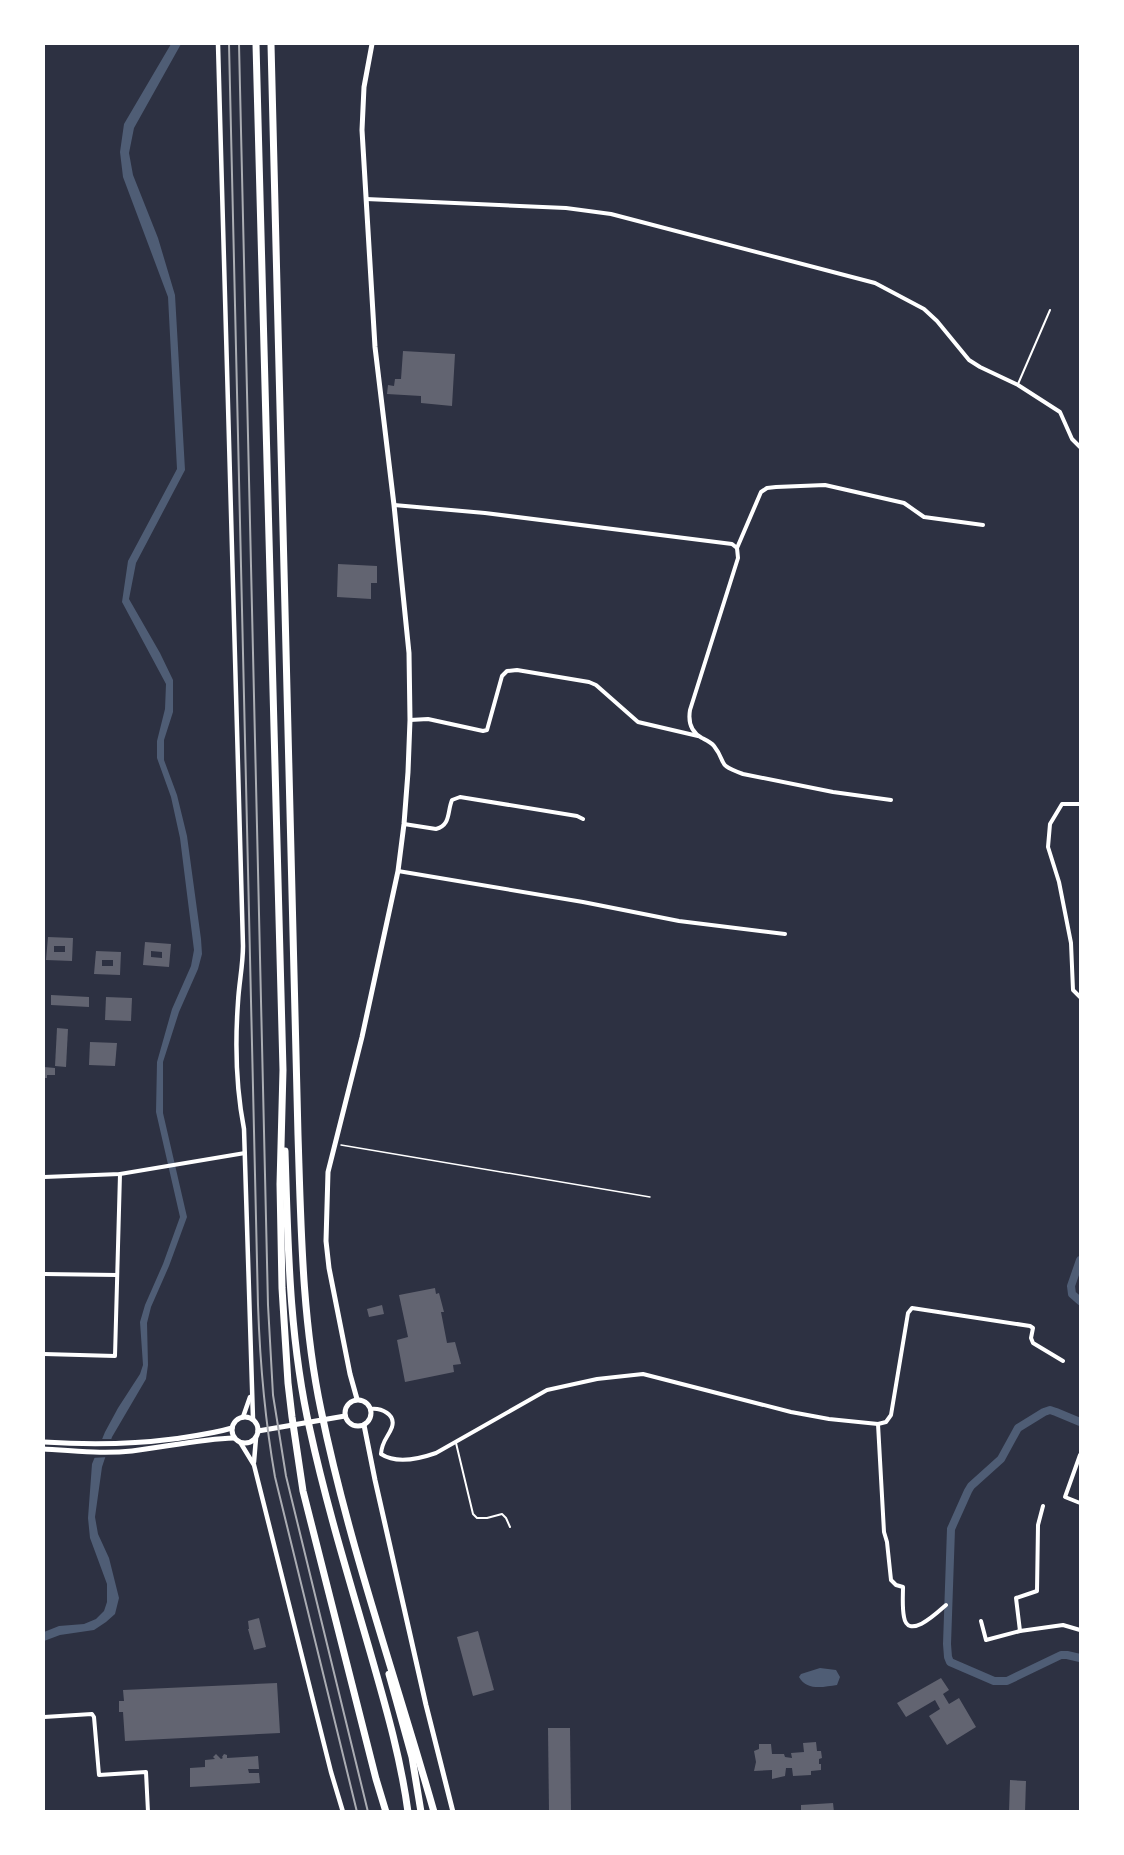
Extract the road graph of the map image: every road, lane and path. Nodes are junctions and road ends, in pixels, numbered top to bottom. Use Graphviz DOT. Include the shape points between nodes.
graph roads {
  1 [pos="218,44"];
  2 [pos="256,44"];
  3 [pos="272,44"];
  4 [pos="372,44"];
  5 [pos="366,200"];
  6 [pos="1050,310"];
  7 [pos="1018,385"];
  8 [pos="1080,447"];
  9 [pos="394,505"];
  10 [pos="983,525"];
  11 [pos="737,548"];
  12 [pos="410,720"];
  13 [pos="698,736"];
  14 [pos="891,800"];
  15 [pos="1080,804"];
  16 [pos="583,819"];
  17 [pos="404,824"];
  18 [pos="398,872"];
  19 [pos="785,934"];
  20 [pos="1080,997"];
  21 [pos="283,1070"];
  22 [pos="335,1144"];
  23 [pos="245,1153"];
  24 [pos="120,1174"];
  25 [pos="44,1177"];
  26 [pos="650,1197"];
  27 [pos="44,1274"];
  28 [pos="117,1275"];
  29 [pos="44,1354"];
  30 [pos="1064,1361"];
  31 [pos="251,1394"];
  32 [pos="357,1399"];
  33 [pos="371,1409"];
  34 [pos="345,1416"];
  35 [pos="243,1417"];
  36 [pos="253,1419"];
  37 [pos="878,1424"];
  38 [pos="364,1425"];
  39 [pos="232,1428"];
  40 [pos="258,1431"];
  41 [pos="201,1438"];
  42 [pos="234,1438"];
  43 [pos="256,1438"];
  44 [pos="456,1441"];
  45 [pos="44,1442"];
  46 [pos="240,1442"];
  47 [pos="44,1449"];
  48 [pos="1080,1455"];
  49 [pos="254,1465"];
  50 [pos="1080,1503"];
  51 [pos="1043,1506"];
  52 [pos="510,1527"];
  53 [pos="355,1547"];
  54 [pos="946,1605"];
  55 [pos="981,1621"];
  56 [pos="1080,1630"];
  57 [pos="1020,1631"];
  58 [pos="44,1717"];
  59 [pos="148,1812"];
  60 [pos="343,1812"];
  61 [pos="386,1812"];
  62 [pos="408,1812"];
  63 [pos="421,1812"];
  64 [pos="434,1812"];
  65 [pos="453,1812"];
  1 -- 23 [label="street" via="243,946 237,1054"];
  2 -- 21 [label="highway"];
  3 -- 53 [label="highway" via="301,1221 306,1308 321,1409"];
  4 -- 5 [label="main road" via="362,129"];
  5 -- 7 [label="street" via="566,208 611,214 875,283 924,309 969,360"];
  5 -- 9 [label="main road" via="375,347"];
  6 -- 7 [label="lane"];
  7 -- 8 [label="street" via="1060,412 1072,440"];
  9 -- 11 [label="street" via="485,513 732,544"];
  9 -- 12 [label="main road" via="409,653"];
  10 -- 11 [label="street" via="924,517 904,503 825,485 776,487 761,492"];
  11 -- 13 [label="street" via="738,558 690,710 690,725"];
  12 -- 13 [label="street" via="428,719 487,730 502,676 517,670 589,682 638,722"];
  12 -- 17 [label="main road"];
  13 -- 14 [label="street" via="712,744 725,767 743,774"];
  15 -- 20 [label="street" via="1062,804 1050,824 1048,847 1070,935 1073,990"];
  16 -- 17 [label="street" via="460,797 452,800 447,823 441,828"];
  17 -- 18 [label="main road"];
  18 -- 19 [label="street" via="680,921"];
  18 -- 22 [label="main road"];
  21 -- 61 [label="highway" via="282,1288 292,1417 303,1491"];
  21 -- 62 [label="highway" via="288,1262 307,1415 393,1731"];
  22 -- 26 [label="path"];
  22 -- 32 [label="main road" via="328,1172 326,1241"];
  23 -- 24 [label="street"];
  23 -- 31 [label="street"];
  24 -- 25 [label="street"];
  24 -- 28 [label="street"];
  27 -- 28 [label="street"];
  28 -- 29 [label="street" via="115,1356"];
  30 -- 37 [label="street" via="1033,1343 1030,1326 912,1308 891,1415"];
  31 -- 35 [label="street"];
  31 -- 36 [label="street"];
  32 -- 33 [label="main road" via="365,1401"];
  32 -- 34 [label="main road" via="346,1406"];
  33 -- 38 [label="main road"];
  33 -- 44 [label="street" via="386,1411 392,1419 381,1454 388,1459 425,1457"];
  34 -- 38 [label="main road" via="353,1425"];
  34 -- 40 [label="main road"];
  35 -- 36 [label="main road"];
  35 -- 39 [label="main road"];
  36 -- 40 [label="main road"];
  37 -- 44 [label="street" via="791,1412 643,1374 547,1390"];
  37 -- 54 [label="street" via="884,1532 891,1580 903,1587 904,1620 915,1626 927,1622"];
  38 -- 65 [label="main road"];
  39 -- 41 [label="main road"];
  39 -- 42 [label="main road"];
  40 -- 43 [label="main road"];
  41 -- 42 [label="main road"];
  41 -- 45 [label="main road" via="123,1445"];
  41 -- 47 [label="main road" via="122,1452"];
  42 -- 46 [label="main road"];
  43 -- 46 [label="main road"];
  43 -- 49 [label="street"];
  44 -- 52 [label="lane" via="473,1514 487,1518 502,1514"];
  46 -- 49 [label="street"];
  48 -- 50 [label="street" via="1065,1497"];
  49 -- 60 [label="street"];
  51 -- 57 [label="street" via="1038,1525 1037,1592 1016,1598"];
  53 -- 63 [label="highway" via="411,1757"];
  53 -- 64 [label="highway"];
  55 -- 57 [label="street" via="986,1640"];
  56 -- 57 [label="street" via="1063,1625"];
  58 -- 59 [label="street" via="92,1714 99,1776 146,1772"];
}
